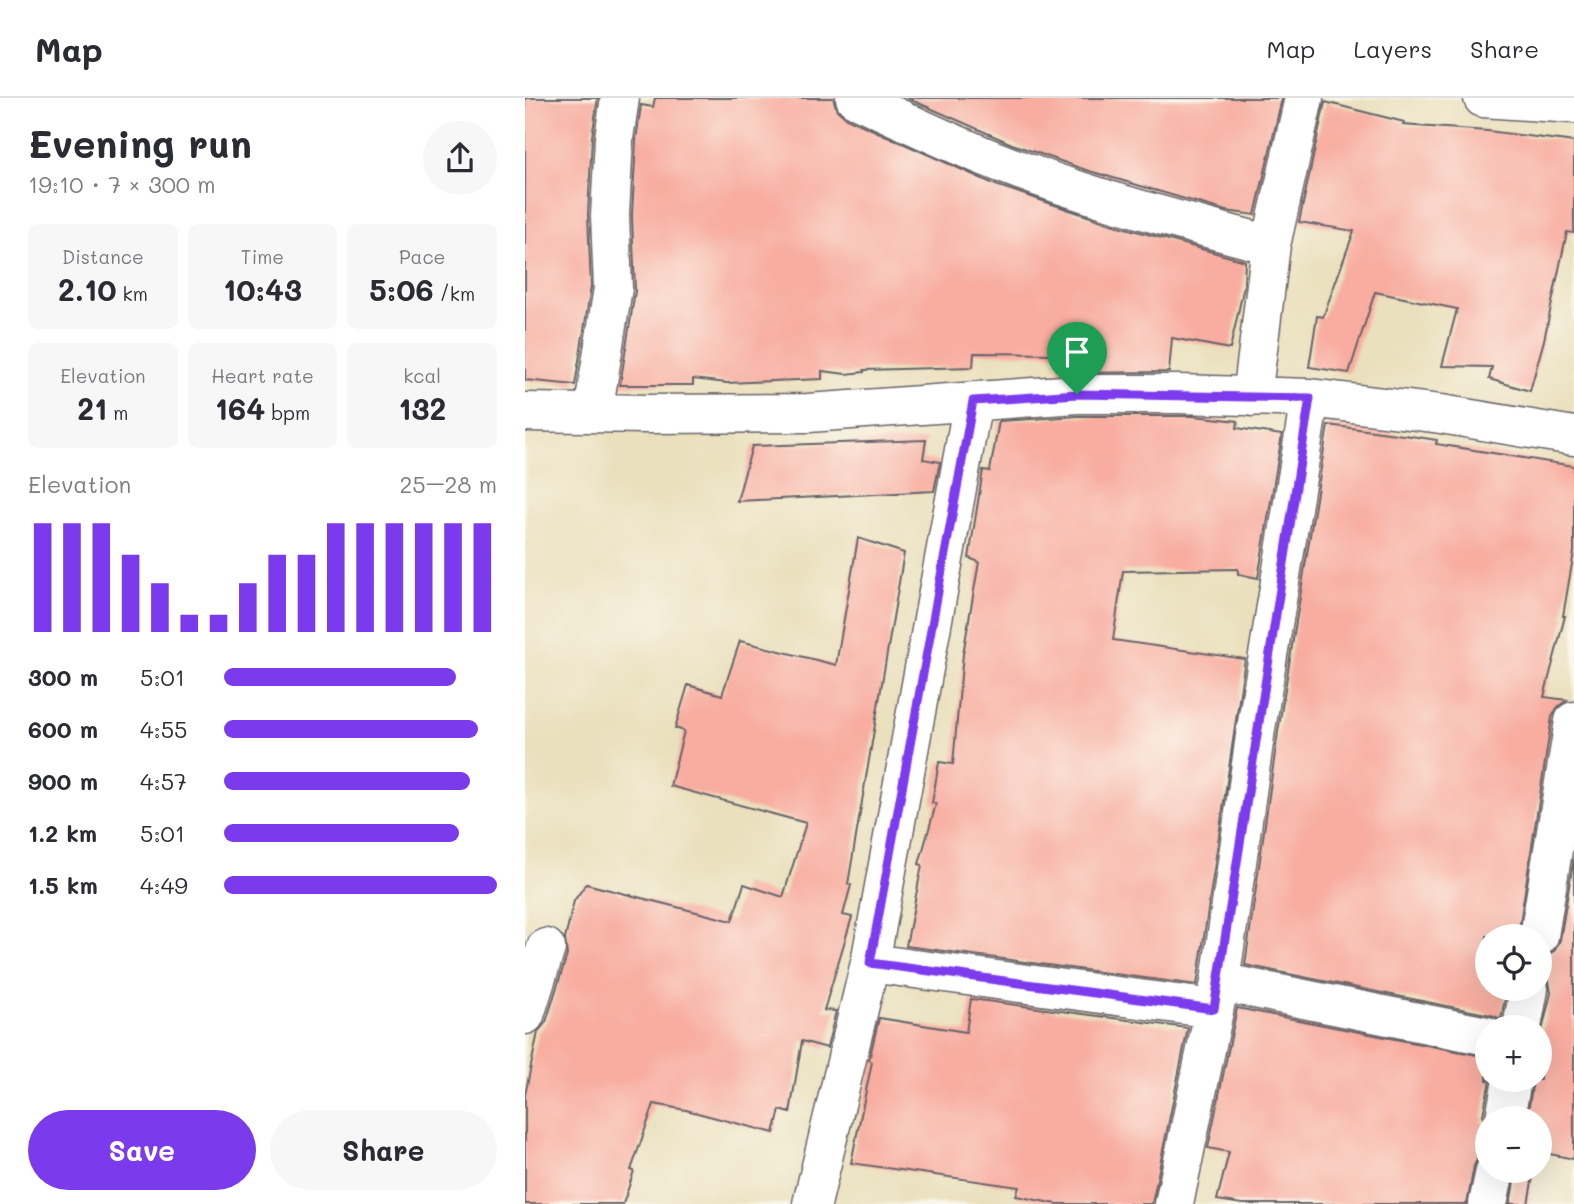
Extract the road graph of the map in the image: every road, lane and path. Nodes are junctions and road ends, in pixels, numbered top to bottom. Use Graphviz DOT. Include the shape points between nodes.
graph roads {
  1 [pos="620,98"];
  2 [pos="855,98"];
  3 [pos="1304,98"];
  4 [pos="1482,98"];
  5 [pos="1574,104"];
  6 [pos="1271,246"];
  7 [pos="1252,397"];
  8 [pos="1310,398"];
  9 [pos="973,401"];
  10 [pos="525,412"];
  11 [pos="593,414"];
  12 [pos="1574,436"];
  13 [pos="1574,721"];
  14 [pos="1541,924"];
  15 [pos="546,948"];
  16 [pos="870,963"];
  17 [pos="1217,995"];
  18 [pos="525,1015"];
  19 [pos="1475,1034"];
  20 [pos="1492,1183"];
  21 [pos="812,1204"];
  22 [pos="1174,1204"];
  23 [pos="1488,1204"];
  1 -- 11 [label="street" via="610,205 613,288"];
  2 -- 6 [label="street" via="967,150 1033,174"];
  3 -- 6 [label="street"];
  4 -- 5 [label="street"];
  6 -- 7 [label="street"];
  7 -- 8 [label="street"];
  7 -- 9 [label="street" via="1077,394"];
  8 -- 12 [label="street"];
  8 -- 17 [label="street"];
  9 -- 11 [label="street" via="808,412"];
  9 -- 16 [label="street"];
  10 -- 11 [label="street"];
  13 -- 14 [label="street"];
  15 -- 18 [label="street"];
  16 -- 17 [label="street"];
  16 -- 21 [label="street"];
  17 -- 19 [label="street"];
  17 -- 22 [label="street"];
  20 -- 23 [label="street"];
}
